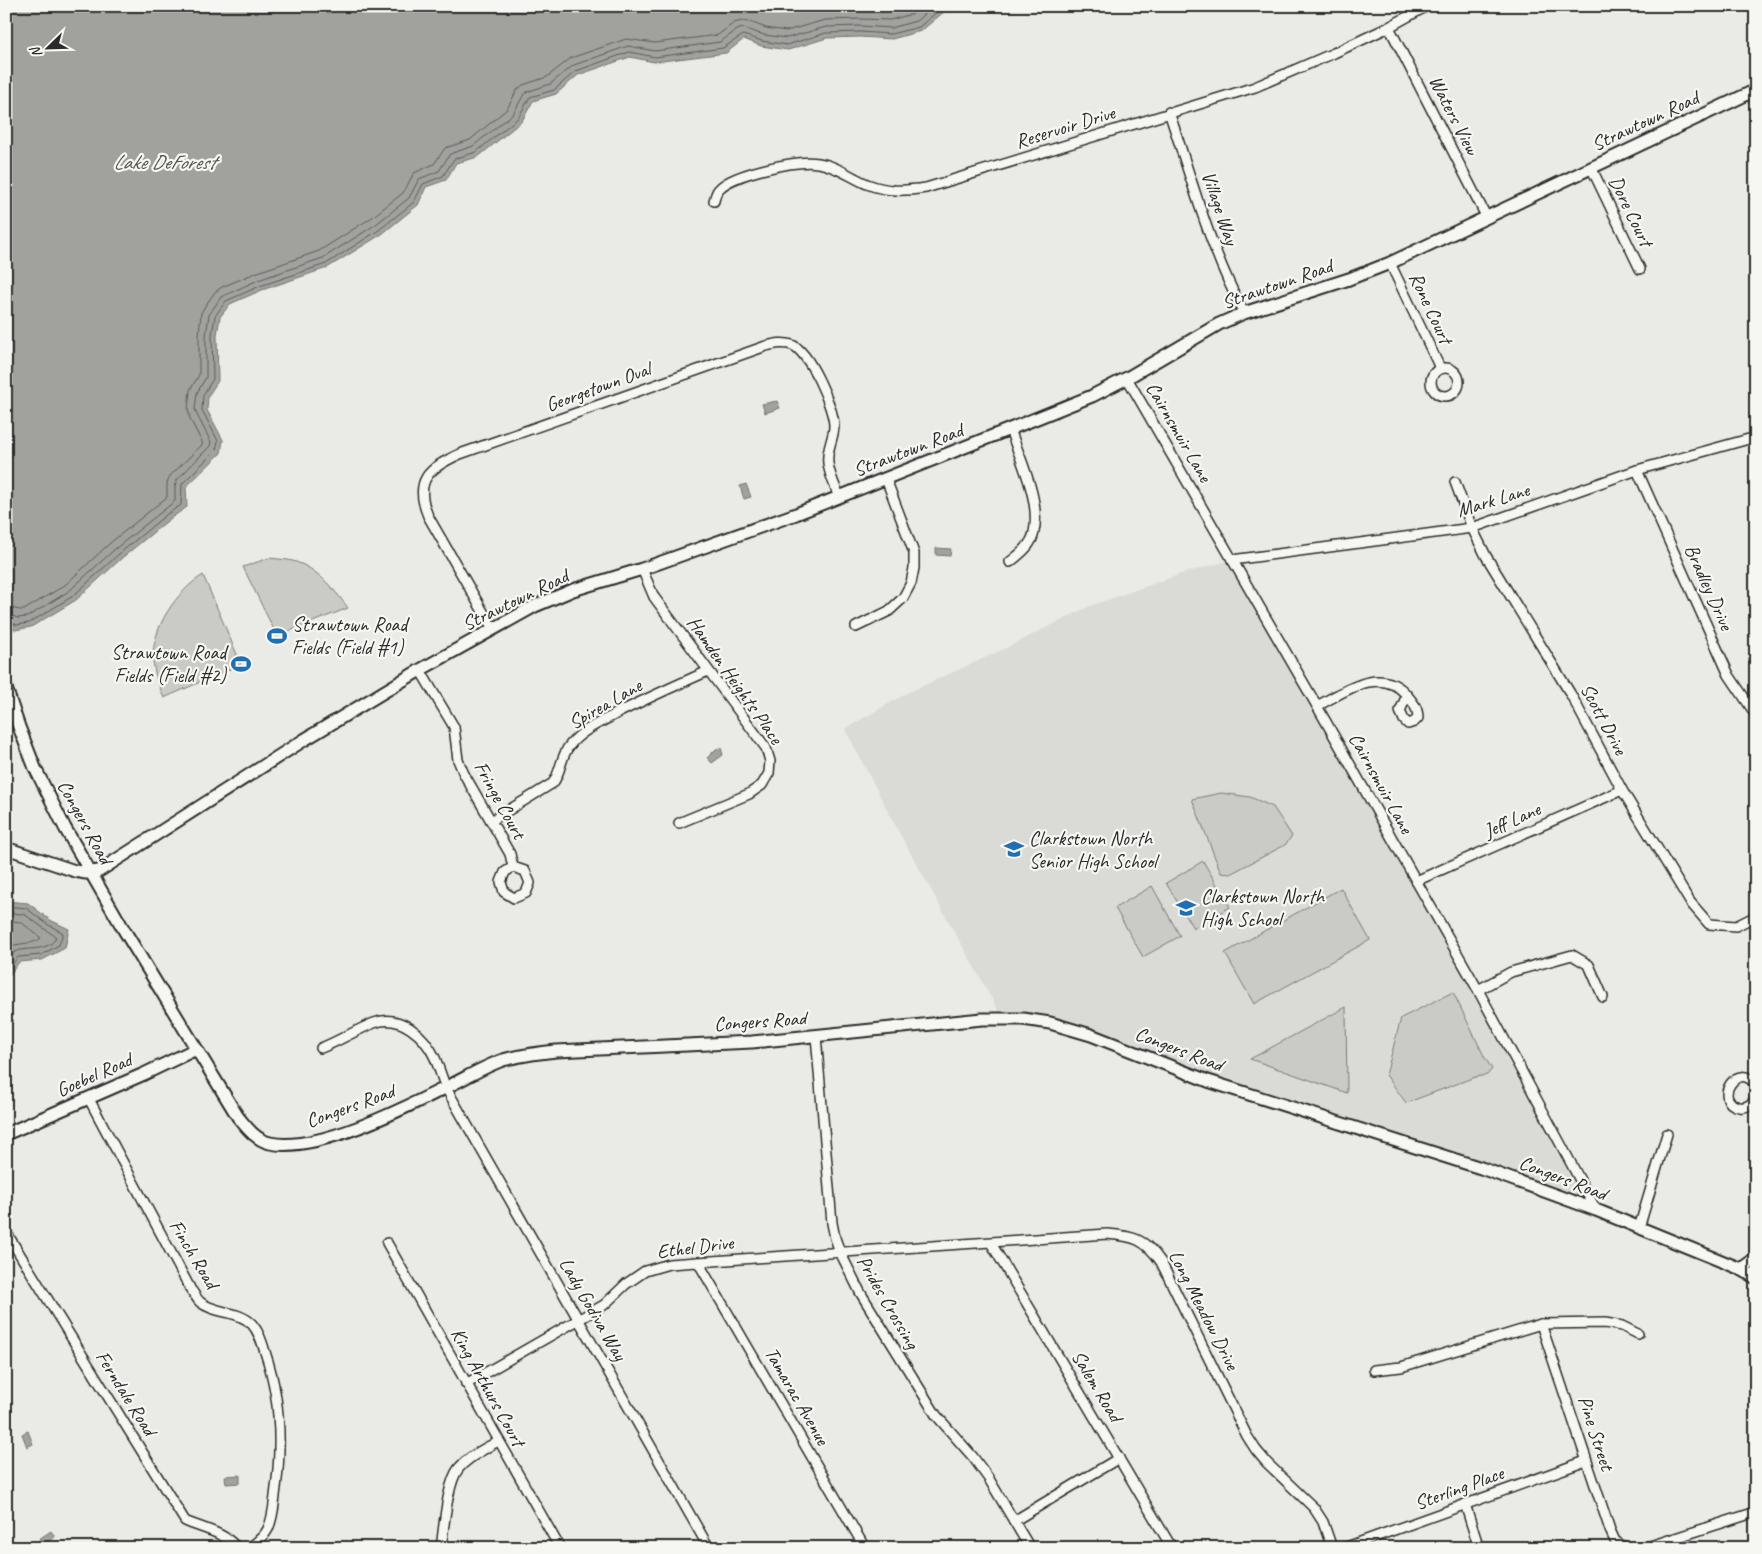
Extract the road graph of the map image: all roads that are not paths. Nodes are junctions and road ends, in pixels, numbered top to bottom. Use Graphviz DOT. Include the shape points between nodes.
graph roads {
  1 [pos="1427,6"];
  2 [pos="1390,27"];
  3 [pos="1756,90"];
  4 [pos="1169,112"];
  5 [pos="1591,167"];
  6 [pos="714,202"];
  7 [pos="1487,218"];
  8 [pos="1390,263"];
  9 [pos="1640,269"];
  10 [pos="1244,313"];
  11 [pos="1440,368"];
  12 [pos="1127,378"];
  13 [pos="1010,430"];
  14 [pos="1756,436"];
  15 [pos="1637,470"];
  16 [pos="886,479"];
  17 [pos="1455,482"];
  18 [pos="839,496"];
  19 [pos="1472,528"];
  20 [pos="1232,560"];
  21 [pos="1010,562"];
  22 [pos="642,568"];
  23 [pos="856,627"];
  24 [pos="493,629"];
  25 [pos="420,670"];
  26 [pos="708,671"];
  27 [pos="6,688"];
  28 [pos="1407,695"];
  29 [pos="1317,706"];
  30 [pos="1756,715"];
  31 [pos="1622,790"];
  32 [pos="491,821"];
  33 [pos="679,823"];
  34 [pos="6,848"];
  35 [pos="513,867"];
  36 [pos="91,873"];
  37 [pos="1416,881"];
  38 [pos="1756,916"];
  39 [pos="1478,990"];
  40 [pos="1603,997"];
  41 [pos="816,1036"];
  42 [pos="321,1048"];
  43 [pos="196,1049"];
  44 [pos="1756,1086"];
  45 [pos="446,1088"];
  46 [pos="1756,1098"];
  47 [pos="89,1099"];
  48 [pos="6,1134"];
  49 [pos="1667,1134"];
  50 [pos="1596,1210"];
  51 [pos="1639,1228"];
  52 [pos="6,1232"];
  53 [pos="386,1243"];
  54 [pos="991,1243"];
  55 [pos="840,1252"];
  56 [pos="1756,1258"];
  57 [pos="698,1262"];
  58 [pos="1741,1269"];
  59 [pos="1756,1278"];
  60 [pos="579,1320"];
  61 [pos="1541,1324"];
  62 [pos="1638,1334"];
  63 [pos="1374,1370"];
  64 [pos="466,1384"];
  65 [pos="498,1441"];
  66 [pos="1119,1458"];
  67 [pos="1586,1461"];
  68 [pos="1465,1504"];
  69 [pos="1756,1512"];
  70 [pos="1014,1521"];
  71 [pos="1666,1545"];
  72 [pos="237,1548"];
  73 [pos="249,1548"];
  74 [pos="441,1548"];
  75 [pos="560,1548"];
  76 [pos="709,1548"];
  77 [pos="865,1548"];
  78 [pos="1030,1548"];
  79 [pos="1172,1548"];
  80 [pos="1332,1548"];
  81 [pos="1344,1548"];
  82 [pos="1479,1548"];
  83 [pos="1626,1548"];
  84 [pos="1644,1548"];
  1 -- 2 [label="street, Reservoir Drive"];
  2 -- 4 [label="street, Reservoir Drive" via="1255,87"];
  2 -- 7 [label="street, Waters View"];
  3 -- 5 [label="street, Strawtown Road"];
  4 -- 6 [label="street, Reservoir Drive" via="926,188 886,190 818,162 796,162 728,182 718,189"];
  4 -- 10 [label="street, Village Way" via="1214,249"];
  5 -- 7 [label="street, Strawtown Road"];
  5 -- 9 [label="street, Dore Court"];
  7 -- 8 [label="street, Strawtown Road"];
  8 -- 10 [label="street, Strawtown Road"];
  8 -- 11 [label="street, Rone Court"];
  10 -- 12 [label="street, Strawtown Road" via="1218,324"];
  12 -- 13 [label="street, Strawtown Road"];
  12 -- 20 [label="street, Cairnsmuir Lane"];
  13 -- 16 [label="street, Strawtown Road"];
  13 -- 21 [label="street" via="1033,500 1035,518 1034,534 1028,546"];
  14 -- 15 [label="street, Mark Lane"];
  15 -- 19 [label="street, Mark Lane"];
  15 -- 30 [label="street, Bradley Drive" via="1729,675"];
  16 -- 18 [label="street, Strawtown Road"];
  16 -- 23 [label="street" via="914,553 911,583 903,598 889,610"];
  17 -- 19 [label="street, Scott Drive"];
  18 -- 22 [label="street, Strawtown Road"];
  18 -- 24 [label="street, Georgetown Oval" via="828,464 834,417 809,361 794,346 781,343 460,454 439,463 428,474 422,502"];
  19 -- 20 [label="street, Mark Lane"];
  19 -- 31 [label="street, Scott Drive" via="1570,693"];
  20 -- 29 [label="street, Cairnsmuir Lane"];
  22 -- 24 [label="street, Strawtown Road" via="573,590"];
  22 -- 26 [label="street, Hamden Heights Place" via="654,597"];
  24 -- 25 [label="street, Strawtown Road"];
  25 -- 32 [label="street, Fringe Court" via="454,727 458,760"];
  25 -- 36 [label="street, Strawtown Road" via="296,744 115,862"];
  26 -- 32 [label="street, Spirea Lane" via="642,701 577,737 568,747 553,783"];
  26 -- 33 [label="street, Hamden Heights Place" via="766,748 770,773 762,785 749,794"];
  27 -- 36 [label="street, Congers Road" via="45,789"];
  28 -- 29 [label="street" via="1390,683 1375,680 1364,682"];
  29 -- 37 [label="street, Cairnsmuir Lane"];
  31 -- 37 [label="street, Jeff Lane"];
  31 -- 38 [label="street, Scott Drive" via="1690,902 1709,924 1736,926"];
  32 -- 35 [label="street, Fringe Court" via="510,854"];
  34 -- 36 [label="street" via="75,871"];
  36 -- 43 [label="street, Congers Road"];
  37 -- 39 [label="street, Cairnsmuir Lane"];
  39 -- 40 [label="street" via="1511,972 1572,956 1588,965"];
  39 -- 50 [label="street, Cairnsmuir Lane"];
  41 -- 45 [label="street, Congers Road" via="526,1054 494,1064"];
  41 -- 50 [label="street, Congers Road" via="982,1019 1023,1019 1063,1026 1208,1081 1445,1155"];
  41 -- 55 [label="street, Prides Crossing" via="832,1223"];
  42 -- 45 [label="street, Lady Godiva Way" via="374,1023 398,1022 411,1028 425,1042"];
  43 -- 45 [label="street, Congers Road" via="238,1117 257,1138 268,1143 281,1145 320,1139"];
  43 -- 47 [label="street, Goebel Road"];
  44 -- 46 [label="street" via="1746,1078 1736,1078 1729,1085 1727,1094 1732,1103 1741,1107 1750,1105"];
  45 -- 60 [label="street, Lady Godiva Way"];
  47 -- 48 [label="street, Goebel Road"];
  47 -- 73 [label="street, Finch Road" via="190,1290 210,1308 240,1316 260,1337 278,1402 280,1437 273,1514 268,1531"];
  49 -- 51 [label="street"];
  50 -- 51 [label="street, Congers Road"];
  51 -- 58 [label="street, Congers Road"];
  52 -- 72 [label="street, Ferndale Road" via="185,1521 217,1533"];
  53 -- 64 [label="street, King Arthurs Court"];
  54 -- 55 [label="street, Long Meadow Drive"];
  54 -- 66 [label="street, Salem Road"];
  54 -- 80 [label="street, Long Meadow Drive" via="1115,1235 1138,1239 1151,1248 1161,1262 1247,1436 1268,1463 1314,1508"];
  55 -- 57 [label="street, Ethel Drive"];
  55 -- 70 [label="street, Prides Crossing" via="860,1292 936,1415 989,1479"];
  56 -- 58 [label="street"];
  57 -- 60 [label="street, Ethel Drive" via="669,1264 645,1271 604,1305"];
  57 -- 77 [label="street, Tamarac Avenue"];
  58 -- 59 [label="street, Congers Road"];
  60 -- 64 [label="street, Ethel Drive"];
  60 -- 76 [label="street, Lady Godiva Way"];
  61 -- 62 [label="street" via="1605,1323 1622,1326"];
  61 -- 63 [label="street" via="1401,1367"];
  61 -- 67 [label="street, Pine Street"];
  64 -- 65 [label="street, King Arthurs Court"];
  65 -- 74 [label="street" via="458,1469 451,1485"];
  65 -- 75 [label="street, King Arthurs Court"];
  66 -- 70 [label="street"];
  66 -- 79 [label="street, Salem Road"];
  67 -- 68 [label="street, Sterling Place"];
  67 -- 83 [label="street, Pine Street" via="1610,1530 1615,1540"];
  68 -- 81 [label="street, Sterling Place"];
  68 -- 82 [label="street"];
  69 -- 71 [label="street"];
  70 -- 78 [label="street, Prides Crossing"];
  71 -- 84 [label="street"];
}
